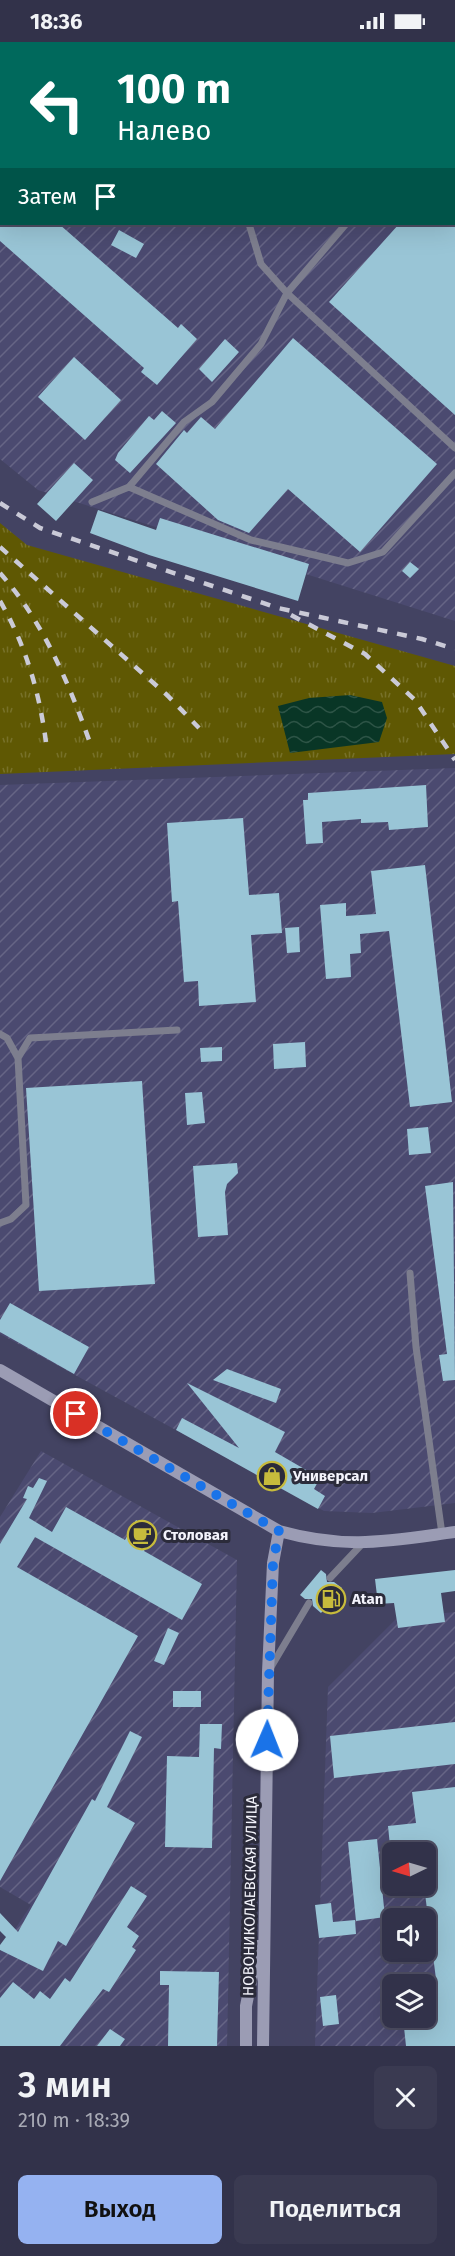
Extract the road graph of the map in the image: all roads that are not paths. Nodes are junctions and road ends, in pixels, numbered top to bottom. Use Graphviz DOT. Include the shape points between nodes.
graph roads {
  1 [pos="249,225"];
  2 [pos="345,225"];
  3 [pos="287,293"];
  4 [pos="455,448"];
  5 [pos="455,473"];
  6 [pos="129,487"];
  7 [pos="92,502"];
  8 [pos="177,1030"];
  9 [pos="0,1034"];
  10 [pos="18,1058"];
  11 [pos="0,1223"];
  12 [pos="410,1273"];
  13 [pos="0,1370"];
  14 [pos="279,1531"];
  15 [pos="449,1533"];
  16 [pos="362,1544"];
  17 [pos="330,1578"];
  18 [pos="309,1603"];
  19 [pos="268,1672"];
  20 [pos="264,1916"];
  21 [pos="246,2046"];
  22 [pos="263,2046"];
  1 -- 3 [label="lane" via="261,264"];
  2 -- 3 [label="lane"];
  3 -- 4 [label="lane"];
  3 -- 6 [label="lane" via="261,344 212,402 184,422"];
  5 -- 6 [label="lane" via="383,552 348,563 251,540"];
  6 -- 7 [label="lane"];
  8 -- 10 [label="lane" via="30,1038"];
  9 -- 10 [label="lane" via="7,1038"];
  10 -- 11 [label="lane" via="26,1204 11,1219"];
  12 -- 15 [label="lane" via="416,1347"];
  13 -- 14 [label="main road"];
  14 -- 16 [label="main road" via="314,1541"];
  14 -- 19 [label="main road, НОВОНИКОЛАЕВСКАЯ УЛИЦА" via="273,1563"];
  15 -- 16 [label="main road"];
  16 -- 17 [label="lane"];
  18 -- 19 [label="lane"];
  19 -- 20 [label="main road, НОВОНИКОЛАЕВСКАЯ УЛИЦА"];
  20 -- 21 [label="main road" via="246,2006"];
  20 -- 22 [label="main road, НОВОНИКОЛАЕВСКАЯ УЛИЦА"];
}
